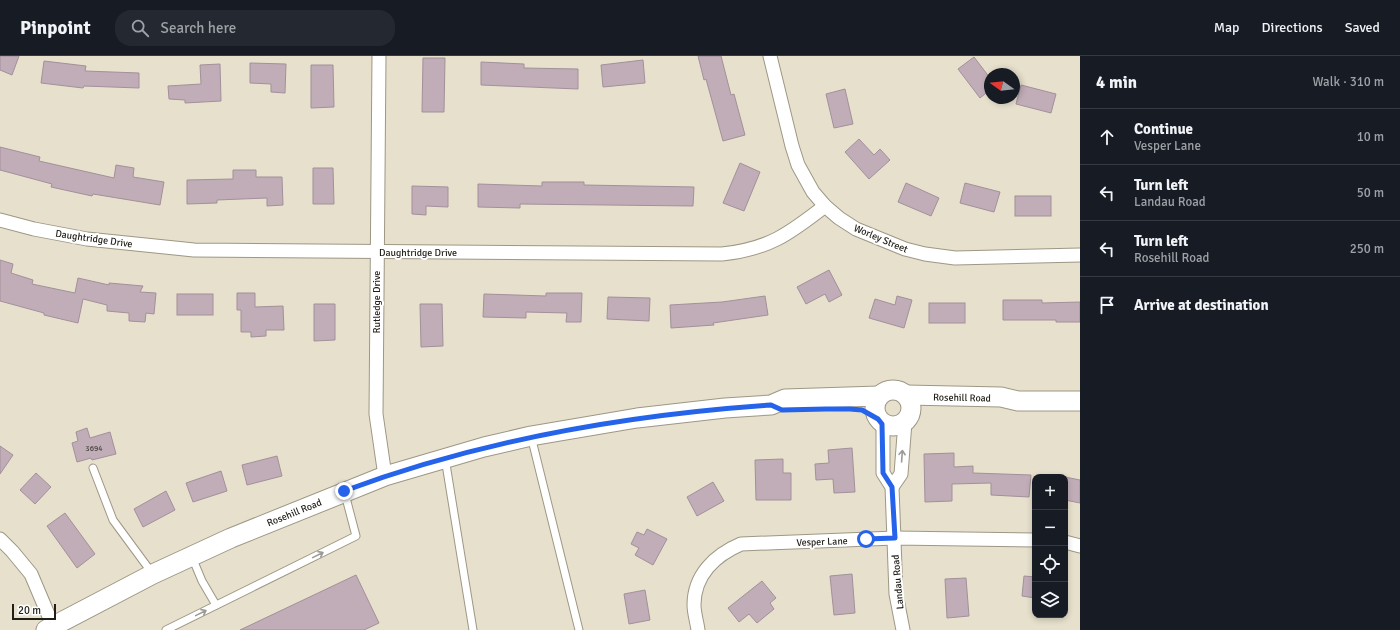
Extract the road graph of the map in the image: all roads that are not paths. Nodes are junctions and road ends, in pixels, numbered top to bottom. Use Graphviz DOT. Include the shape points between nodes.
graph roads {
  1 [pos="379,56"];
  2 [pos="770,56"];
  3 [pos="825,206"];
  4 [pos="0,220"];
  5 [pos="376,251"];
  6 [pos="1080,255"];
  7 [pos="906,395"];
  8 [pos="879,396"];
  9 [pos="1080,401"];
  10 [pos="1018,402"];
  11 [pos="771,405"];
  12 [pos="907,420"];
  13 [pos="880,421"];
  14 [pos="531,436"];
  15 [pos="445,458"];
  16 [pos="93,468"];
  17 [pos="385,476"];
  18 [pos="892,487"];
  19 [pos="344,491"];
  20 [pos="895,538"];
  21 [pos="0,539"];
  22 [pos="1032,540"];
  23 [pos="1068,543"];
  24 [pos="1080,546"];
  25 [pos="192,556"];
  26 [pos="153,574"];
  27 [pos="216,606"];
  28 [pos="52,629"];
  29 [pos="166,630"];
  30 [pos="473,630"];
  31 [pos="579,630"];
  32 [pos="698,630"];
  33 [pos="903,630"];
  1 -- 5 [label="street, Rutledge Drive"];
  2 -- 3 [label="street, Worley Street" via="798,165 807,183"];
  3 -- 5 [label="street, Daughtridge Drive" via="780,238 742,252 722,254"];
  3 -- 6 [label="street, Worley Street" via="856,229 905,250 925,254 955,258"];
  4 -- 5 [label="street, Daughtridge Drive" via="87,239 194,250"];
  5 -- 17 [label="street, Rutledge Drive" via="376,414"];
  7 -- 8 [label="main road" via="895,390"];
  7 -- 10 [label="main road, Rosehill Road" via="1001,397"];
  7 -- 12 [label="main road" via="911,406"];
  8 -- 11 [label="main road, Rosehill Road" via="785,400"];
  8 -- 13 [label="main road" via="875,414"];
  9 -- 10 [label="main road, Rosehill Road"];
  10 -- 12 [label="main road, Rosehill Road" via="1002,408 961,407 924,410"];
  11 -- 13 [label="main road, Rosehill Road" via="782,410 862,410"];
  11 -- 14 [label="main road, Rosehill Road" via="644,417"];
  12 -- 13 [label="main road" via="894,427"];
  18 -- 12 [label="street, one-way" via="902,474"];
  13 -- 18 [label="street, Landau Road" via="883,473"];
  14 -- 15 [label="main road, Rosehill Road"];
  14 -- 31 [label="lane"];
  15 -- 17 [label="main road, Rosehill Road"];
  15 -- 30 [label="lane"];
  16 -- 26 [label="lane" via="114,520"];
  17 -- 19 [label="main road, Rosehill Road"];
  18 -- 20 [label="street, Landau Road"];
  19 -- 25 [label="main road, Rosehill Road"];
  27 -- 19 [label="lane, one-way" via="356,536"];
  20 -- 22 [label="street, Vesper Lane"];
  20 -- 32 [label="street, Vesper Lane" via="741,544 729,549 713,561 697,587 694,606"];
  20 -- 33 [label="street, Landau Road" via="896,594"];
  21 -- 28 [label="street" via="31,574"];
  23 -- 24 [label="street"];
  25 -- 26 [label="main road, Rosehill Road"];
  25 -- 27 [label="lane"];
  26 -- 28 [label="main road, Rosehill Road"];
  29 -- 27 [label="lane, one-way"];
}
